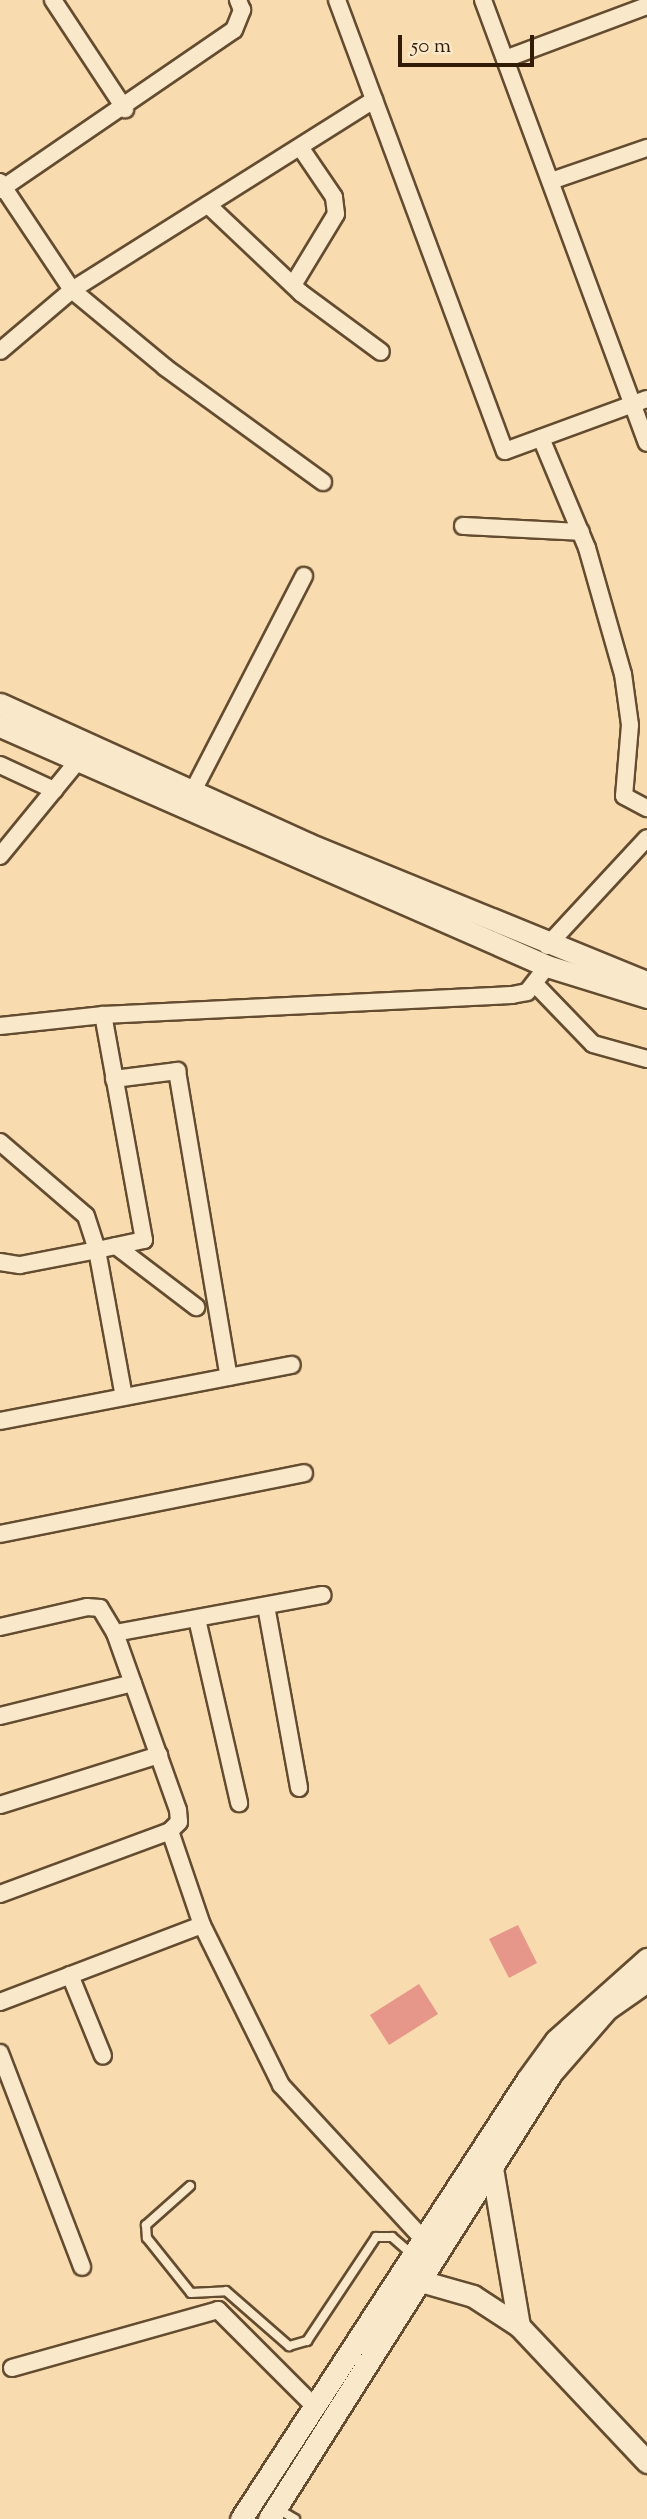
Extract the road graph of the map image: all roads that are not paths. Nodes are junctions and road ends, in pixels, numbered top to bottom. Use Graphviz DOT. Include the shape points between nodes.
graph roads {
  1 [pos="53,0"];
  2 [pos="238,0"];
  3 [pos="337,0"];
  4 [pos="483,0"];
  5 [pos="647,6"];
  6 [pos="505,59"];
  7 [pos="374,100"];
  8 [pos="125,109"];
  9 [pos="300,148"];
  10 [pos="647,148"];
  11 [pos="551,181"];
  12 [pos="1,187"];
  13 [pos="208,205"];
  14 [pos="293,285"];
  15 [pos="72,290"];
  16 [pos="0,351"];
  17 [pos="381,352"];
  18 [pos="641,401"];
  19 [pos="541,438"];
  20 [pos="647,443"];
  21 [pos="323,482"];
  22 [pos="463,526"];
  23 [pos="581,532"];
  24 [pos="304,576"];
  25 [pos="0,704"];
  26 [pos="0,726"];
  27 [pos="77,762"];
  28 [pos="0,765"];
  29 [pos="54,790"];
  30 [pos="193,791"];
  31 [pos="647,808"];
  32 [pos="647,838"];
  33 [pos="0,856"];
  34 [pos="547,956"];
  35 [pos="647,982"];
  36 [pos="535,984"];
  37 [pos="647,997"];
  38 [pos="103,1015"];
  39 [pos="0,1026"];
  40 [pos="647,1059"];
  41 [pos="114,1079"];
  42 [pos="0,1142"];
  43 [pos="116,1246"];
  44 [pos="97,1250"];
  45 [pos="0,1262"];
  46 [pos="196,1307"];
  47 [pos="292,1364"];
  48 [pos="229,1377"];
  49 [pos="124,1397"];
  50 [pos="0,1421"];
  51 [pos="304,1473"];
  52 [pos="0,1534"];
  53 [pos="323,1595"];
  54 [pos="266,1606"];
  55 [pos="197,1619"];
  56 [pos="0,1627"];
  57 [pos="115,1633"];
  58 [pos="133,1683"];
  59 [pos="0,1716"];
  60 [pos="159,1755"];
  61 [pos="299,1788"];
  62 [pos="239,1803"];
  63 [pos="0,1805"];
  64 [pos="170,1831"];
  65 [pos="0,1894"];
  66 [pos="202,1925"];
  67 [pos="647,1959"];
  68 [pos="70,1976"];
  69 [pos="647,1981"];
  70 [pos="0,2003"];
  71 [pos="0,2053"];
  72 [pos="103,2056"];
  73 [pos="491,2162"];
  74 [pos="190,2186"];
  75 [pos="418,2247"];
  76 [pos="82,2267"];
  77 [pos="417,2280"];
  78 [pos="519,2326"];
  79 [pos="12,2368"];
  80 [pos="314,2406"];
  81 [pos="647,2462"];
  82 [pos="272,2513"];
  83 [pos="241,2519"];
  84 [pos="295,2519"];
  1 -- 8 [label="street"];
  2 -- 8 [label="street" via="242,10 234,30"];
  3 -- 7 [label="street"];
  4 -- 6 [label="street"];
  5 -- 6 [label="street"];
  6 -- 11 [label="street"];
  7 -- 9 [label="street"];
  7 -- 19 [label="street" via="505,451"];
  8 -- 12 [label="street"];
  9 -- 13 [label="street"];
  9 -- 14 [label="street" via="336,205"];
  10 -- 11 [label="street"];
  11 -- 18 [label="street"];
  12 -- 15 [label="street"];
  13 -- 14 [label="street"];
  13 -- 15 [label="street"];
  14 -- 17 [label="street"];
  15 -- 16 [label="street"];
  15 -- 21 [label="street" via="165,367"];
  18 -- 19 [label="street"];
  18 -- 20 [label="street"];
  19 -- 23 [label="street"];
  22 -- 23 [label="street"];
  23 -- 31 [label="street" via="628,706 624,796"];
  24 -- 30 [label="street"];
  25 -- 30 [label="main road"];
  26 -- 27 [label="main road"];
  27 -- 29 [label="street"];
  27 -- 34 [label="main road"];
  28 -- 29 [label="street"];
  29 -- 33 [label="street"];
  30 -- 34 [label="main road"];
  32 -- 34 [label="street"];
  34 -- 35 [label="main road"];
  34 -- 36 [label="street"];
  34 -- 37 [label="main road"];
  36 -- 38 [label="street" via="512,995"];
  36 -- 40 [label="street" via="593,1044"];
  38 -- 39 [label="street"];
  38 -- 41 [label="street"];
  41 -- 43 [label="street" via="144,1240"];
  41 -- 48 [label="street" via="177,1071"];
  42 -- 44 [label="street" via="86,1216"];
  43 -- 44 [label="street"];
  43 -- 46 [label="street"];
  44 -- 45 [label="street" via="20,1265"];
  44 -- 49 [label="street"];
  47 -- 48 [label="street"];
  48 -- 49 [label="street"];
  49 -- 50 [label="street"];
  51 -- 52 [label="street"];
  53 -- 54 [label="street"];
  54 -- 55 [label="street"];
  54 -- 61 [label="street"];
  55 -- 57 [label="street"];
  55 -- 62 [label="street"];
  56 -- 57 [label="street" via="87,1607 100,1608"];
  57 -- 58 [label="street"];
  58 -- 59 [label="street"];
  58 -- 60 [label="street"];
  60 -- 63 [label="street"];
  60 -- 64 [label="street" via="178,1810 179,1822"];
  64 -- 65 [label="street"];
  64 -- 66 [label="street"];
  66 -- 68 [label="street"];
  66 -- 75 [label="street" via="281,2084"];
  67 -- 75 [label="main road" via="556,2040"];
  68 -- 70 [label="street"];
  68 -- 72 [label="street"];
  69 -- 73 [label="main road" via="607,2009 552,2072"];
  71 -- 76 [label="street"];
  73 -- 77 [label="main road"];
  73 -- 78 [label="main road"];
  74 -- 75 [label="lane" via="146,2225 147,2238 191,2293 226,2291 289,2346 306,2341 376,2237"];
  75 -- 80 [label="main road"];
  77 -- 78 [label="main road" via="473,2296"];
  77 -- 82 [label="main road"];
  78 -- 81 [label="main road"];
  79 -- 80 [label="street" via="203,2310 218,2310"];
  80 -- 83 [label="main road"];
  82 -- 84 [label="lane"];
}
